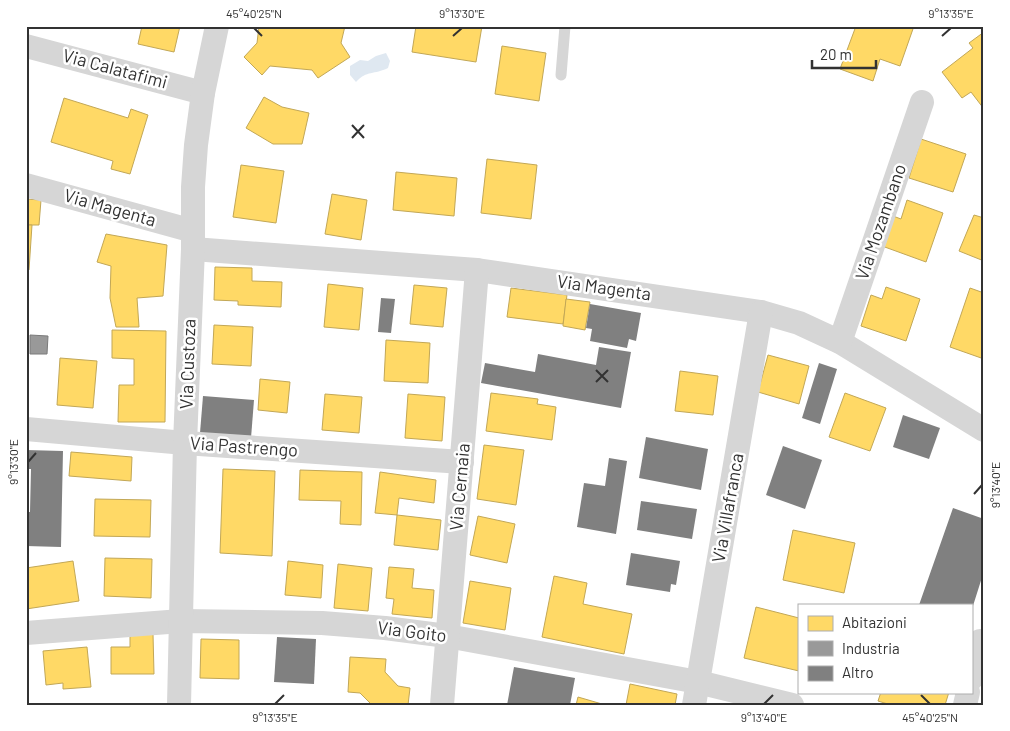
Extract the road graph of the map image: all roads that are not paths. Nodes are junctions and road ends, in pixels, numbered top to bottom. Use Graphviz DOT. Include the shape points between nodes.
graph roads {
  1 [pos="217,26"];
  2 [pos="565,26"];
  3 [pos="26,46"];
  4 [pos="561,75"];
  5 [pos="203,93"];
  6 [pos="922,102"];
  7 [pos="26,185"];
  8 [pos="193,240"];
  9 [pos="477,270"];
  10 [pos="761,312"];
  11 [pos="840,342"];
  12 [pos="26,430"];
  13 [pos="984,430"];
  14 [pos="185,443"];
  15 [pos="462,462"];
  16 [pos="181,621"];
  17 [pos="26,633"];
  18 [pos="447,636"];
  19 [pos="980,641"];
  20 [pos="972,675"];
  21 [pos="696,693"];
  22 [pos="179,705"];
  23 [pos="442,705"];
  24 [pos="792,705"];
  1 -- 5 [label="street, Via Custoza"];
  2 -- 4 [label="lane"];
  3 -- 5 [label="street, Via Calatafimi"];
  5 -- 8 [label="street, Via Custoza" via="196,146"];
  6 -- 11 [label="street, Via Mozambano"];
  7 -- 8 [label="street, Via Magenta"];
  8 -- 9 [label="street, Via Magenta"];
  8 -- 14 [label="street, Via Custoza"];
  9 -- 10 [label="street, Via Magenta"];
  9 -- 15 [label="street, Via Cernaia"];
  10 -- 11 [label="street, Via Magenta" via="798,323"];
  10 -- 21 [label="street, Via Villafranca"];
  11 -- 13 [label="street, Via Magenta"];
  12 -- 14 [label="street, Via Pastrengo"];
  14 -- 15 [label="street, Via Pastrengo"];
  14 -- 16 [label="street, Via Custoza"];
  15 -- 18 [label="street, Via Cernaia"];
  16 -- 17 [label="street, Via Goito"];
  16 -- 18 [label="street, Via Goito" via="322,623"];
  16 -- 22 [label="street, Via Custoza"];
  18 -- 21 [label="street, Via Goito"];
  18 -- 23 [label="street, Via Cernaia"];
  19 -- 20 [label="street"];
  21 -- 24 [label="street, Via Goito"];
}
